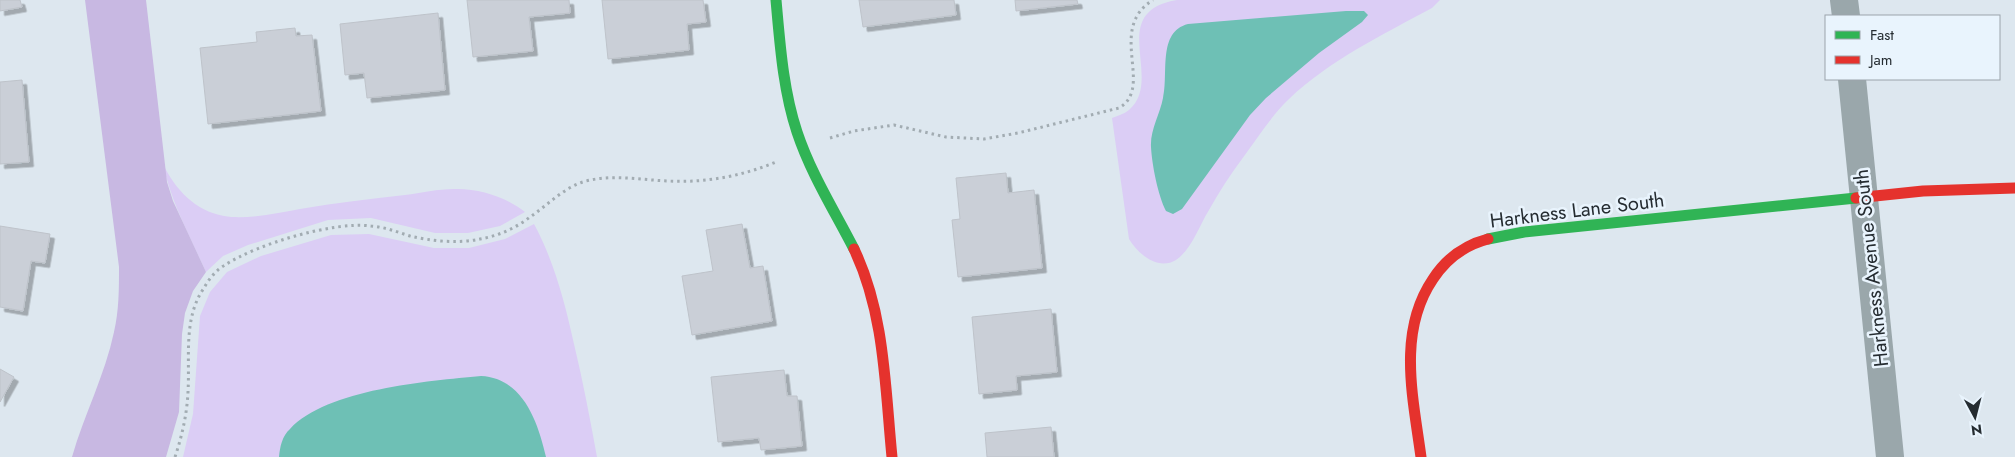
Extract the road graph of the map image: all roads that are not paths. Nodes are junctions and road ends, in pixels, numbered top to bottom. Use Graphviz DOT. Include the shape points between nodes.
graph roads {
  1 [pos="776,0"];
  2 [pos="1844,0"];
  3 [pos="1846,15"];
  4 [pos="1852,80"];
  5 [pos="2015,188"];
  6 [pos="1864,197"];
  7 [pos="892,457"];
  8 [pos="1421,457"];
  9 [pos="1890,457"];
  1 -- 7 [label="street" via="786,91 795,128 814,174 853,246 873,303"];
  2 -- 3 [label="street"];
  4 -- 6 [label="street, Harkness Avenue South"];
  5 -- 6 [label="street, Harkness Lane South"];
  6 -- 8 [label="street, Harkness Lane South" via="1524,232 1485,239 1464,248 1448,260 1430,281 1414,314 1410,357"];
  6 -- 9 [label="street, Harkness Avenue South"];
}
